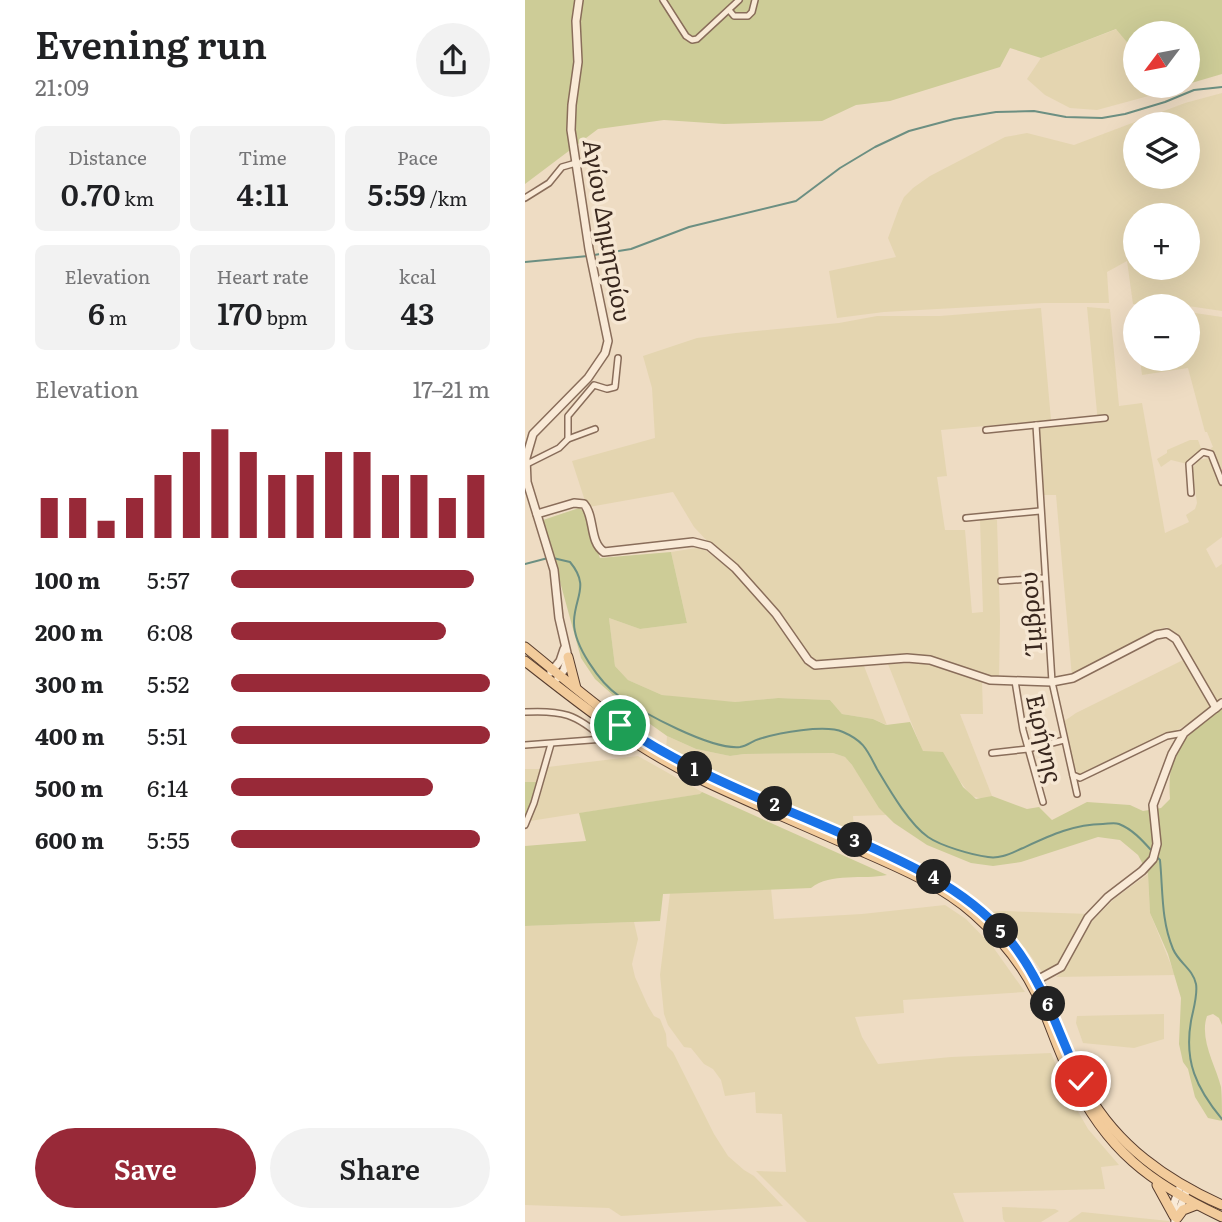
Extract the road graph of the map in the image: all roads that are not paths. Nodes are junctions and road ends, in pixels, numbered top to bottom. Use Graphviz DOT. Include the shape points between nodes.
graph roads {
  1 [pos="579,0"];
  2 [pos="663,0"];
  3 [pos="739,0"];
  4 [pos="755,0"];
  5 [pos="729,10"];
  6 [pos="576,163"];
  7 [pos="525,198"];
  8 [pos="618,358"];
  9 [pos="1105,418"];
  10 [pos="1036,425"];
  11 [pos="595,429"];
  12 [pos="986,430"];
  13 [pos="568,439"];
  14 [pos="525,465"];
  15 [pos="1222,482"];
  16 [pos="1191,493"];
  17 [pos="1040,511"];
  18 [pos="537,514"];
  19 [pos="966,518"];
  20 [pos="1044,578"];
  21 [pos="1001,581"];
  22 [pos="564,644"];
  23 [pos="525,648"];
  24 [pos="568,657"];
  25 [pos="525,661"];
  26 [pos="553,676"];
  27 [pos="1015,681"];
  28 [pos="1052,682"];
  29 [pos="576,688"];
  30 [pos="1219,706"];
  31 [pos="525,712"];
  32 [pos="1184,733"];
  33 [pos="621,734"];
  34 [pos="604,739"];
  35 [pos="1064,740"];
  36 [pos="551,744"];
  37 [pos="525,745"];
  38 [pos="1028,748"];
  39 [pos="992,753"];
  40 [pos="1073,775"];
  41 [pos="1077,794"];
  42 [pos="1043,803"];
  43 [pos="525,825"];
  44 [pos="1037,981"];
  45 [pos="1152,1178"];
  46 [pos="1182,1192"];
  47 [pos="1196,1205"];
  48 [pos="1222,1205"];
  49 [pos="1222,1217"];
  50 [pos="1176,1219"];
  1 -- 6 [label="street, Αγίου Δημητρίου" via="571,122"];
  2 -- 5 [label="street" via="692,40"];
  3 -- 5 [label="street"];
  4 -- 5 [label="street" via="748,16 734,16"];
  6 -- 7 [label="street" via="562,167 549,183"];
  6 -- 14 [label="street, Αγίου Δημητρίου" via="607,333 606,350 588,378 533,434"];
  8 -- 13 [label="street" via="615,387 594,385 585,394 568,416"];
  9 -- 10 [label="street"];
  10 -- 12 [label="street"];
  10 -- 17 [label="street, Ίμβρου"];
  11 -- 13 [label="street"];
  13 -- 14 [label="street"];
  14 -- 18 [label="street"];
  15 -- 16 [label="street" via="1210,454 1203,452 1189,464"];
  17 -- 19 [label="street"];
  17 -- 20 [label="street, Ίμβρου"];
  18 -- 22 [label="street" via="553,566"];
  18 -- 27 [label="street" via="584,504 604,552 693,542 709,546 776,614 815,666 907,658 930,660 990,680"];
  20 -- 21 [label="street"];
  20 -- 28 [label="street, Ίμβρου"];
  22 -- 24 [label="street"];
  22 -- 26 [label="street"];
  23 -- 26 [label="main road"];
  24 -- 26 [label="street"];
  24 -- 29 [label="main road"];
  25 -- 26 [label="main road"];
  26 -- 29 [label="main road"];
  26 -- 33 [label="main road"];
  27 -- 28 [label="street"];
  27 -- 38 [label="street, Ειρήνης"];
  28 -- 30 [label="street" via="1073,678 1167,633 1176,639"];
  28 -- 35 [label="street, Ίμβρου"];
  29 -- 44 [label="main road" via="620,725 679,761 951,887 998,927"];
  30 -- 32 [label="street"];
  31 -- 34 [label="street" via="565,713"];
  32 -- 40 [label="street" via="1167,736 1080,778"];
  32 -- 44 [label="street" via="1154,801 1153,859 1088,918 1061,967"];
  33 -- 34 [label="street" via="613,741"];
  33 -- 45 [label="main road" via="698,778 919,877 972,912 1001,941 1030,983 1069,1074 1094,1117 1130,1161"];
  34 -- 36 [label="street"];
  35 -- 38 [label="street"];
  35 -- 40 [label="street, Ίμβρου"];
  36 -- 37 [label="street"];
  36 -- 43 [label="street"];
  38 -- 39 [label="street"];
  38 -- 42 [label="street, Ειρήνης"];
  40 -- 41 [label="street, Ίμβρου"];
  44 -- 46 [label="main road" via="1076,1071 1104,1118"];
  45 -- 46 [label="main road"];
  45 -- 50 [label="main road"];
  46 -- 47 [label="main road"];
  46 -- 48 [label="main road"];
  46 -- 50 [label="street" via="1173,1206"];
  47 -- 49 [label="main road"];
  47 -- 50 [label="main road"];
}
